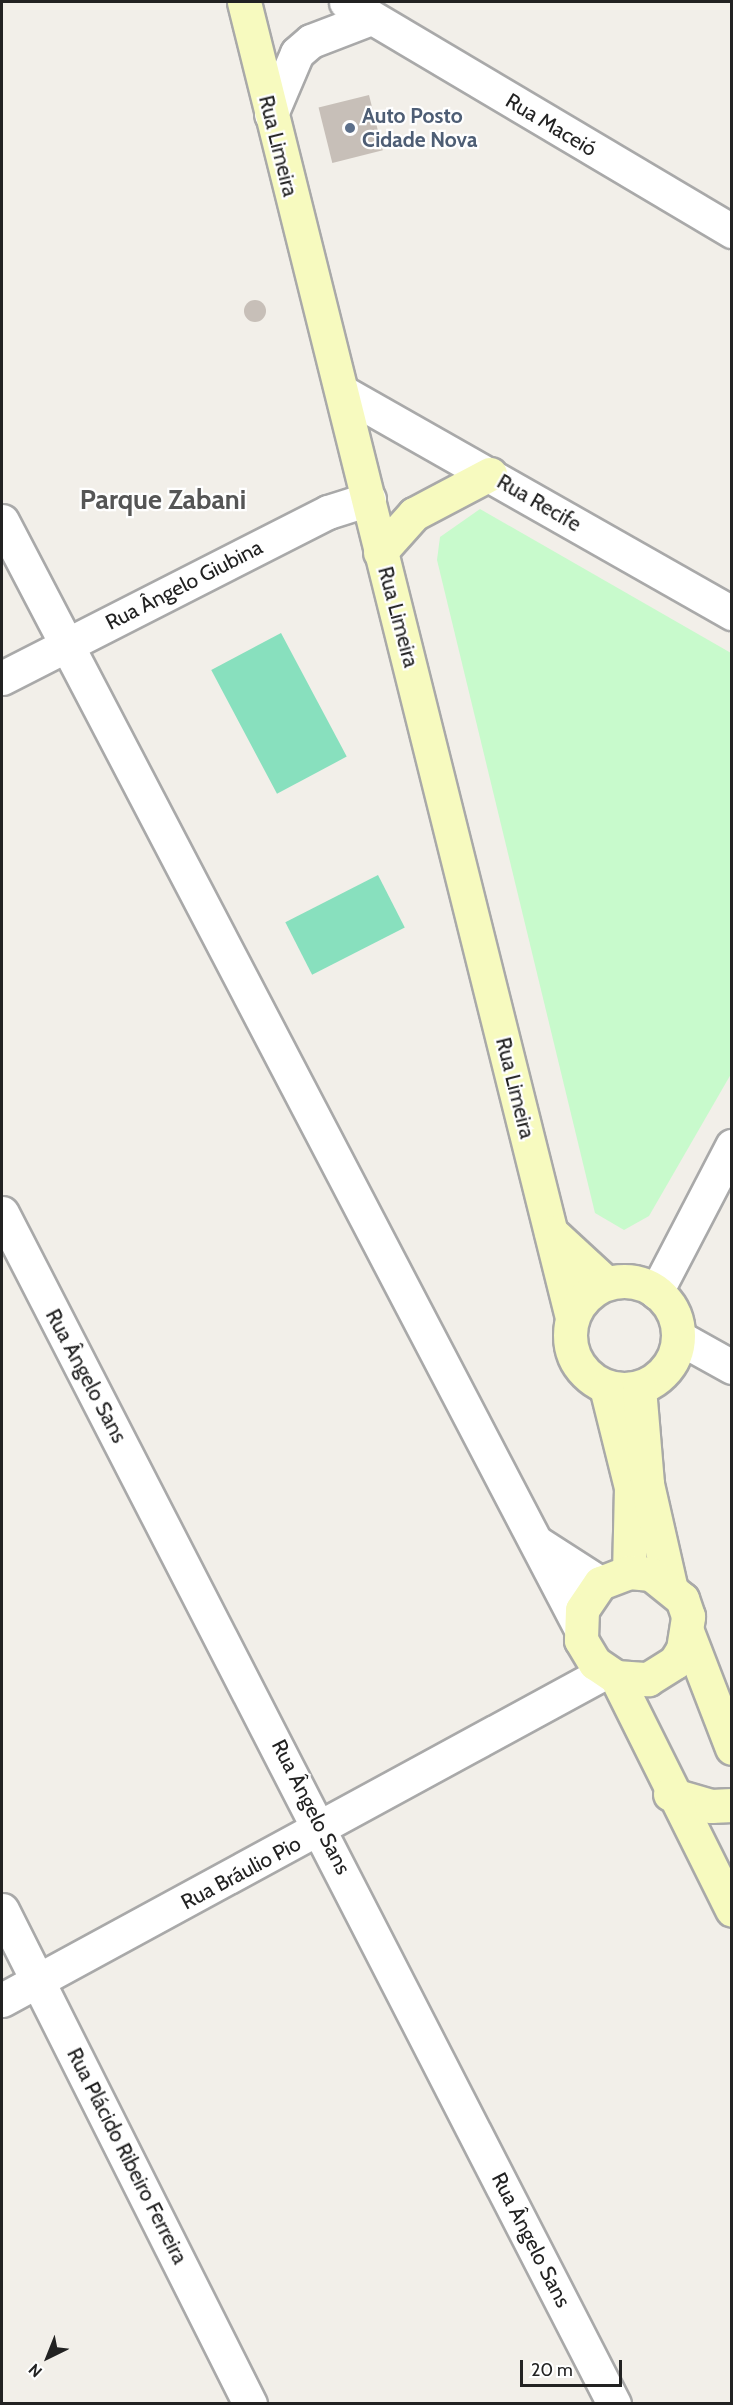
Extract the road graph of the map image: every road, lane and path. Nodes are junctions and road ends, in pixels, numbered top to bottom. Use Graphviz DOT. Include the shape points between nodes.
graph roads {
  1 [pos="244,2"];
  2 [pos="358,10"];
  3 [pos="271,114"];
  4 [pos="732,231"];
  5 [pos="346,394"];
  6 [pos="490,474"];
  7 [pos="369,499"];
  8 [pos="2,521"];
  9 [pos="380,552"];
  10 [pos="732,613"];
  11 [pos="66,645"];
  12 [pos="2,678"];
  13 [pos="732,1146"];
  14 [pos="2,1213"];
  15 [pos="551,1232"];
  16 [pos="606,1283"];
  17 [pos="656,1292"];
  18 [pos="572,1318"];
  19 [pos="678,1337"];
  20 [pos="732,1367"];
  21 [pos="606,1387"];
  22 [pos="639,1388"];
  23 [pos="538,1544"];
  24 [pos="615,1577"];
  25 [pos="670,1585"];
  26 [pos="580,1627"];
  27 [pos="688,1634"];
  28 [pos="611,1675"];
  29 [pos="732,1748"];
  30 [pos="670,1794"];
  31 [pos="732,1805"];
  32 [pos="323,1829"];
  33 [pos="2,1910"];
  34 [pos="732,1910"];
  35 [pos="39,1981"];
  36 [pos="2,2000"];
  37 [pos="250,2403"];
  38 [pos="615,2403"];
  1 -- 3 [label="main road, Rua Limeira"];
  2 -- 3 [label="street, Rua Maceió" via="297,53"];
  2 -- 4 [label="street, Rua Maceió"];
  3 -- 5 [label="main road, Rua Limeira"];
  5 -- 6 [label="street, Rua Recife"];
  5 -- 7 [label="main road, Rua Limeira"];
  6 -- 9 [label="main road" via="414,514"];
  6 -- 10 [label="street, Rua Recife"];
  7 -- 9 [label="main road, Rua Limeira"];
  7 -- 11 [label="street, Rua Ângelo Giubina" via="328,512"];
  8 -- 11 [label="street"];
  9 -- 15 [label="main road, Rua Limeira"];
  11 -- 12 [label="street, Rua Ângelo Giubina"];
  11 -- 23 [label="street"];
  13 -- 17 [label="street"];
  14 -- 32 [label="street, Rua Ângelo Sans"];
  15 -- 16 [label="main road"];
  15 -- 18 [label="main road, Rua Limeira"];
  16 -- 17 [label="main road" via="633,1281"];
  16 -- 18 [label="main road" via="579,1302"];
  17 -- 19 [label="main road" via="673,1312"];
  18 -- 21 [label="main road" via="571,1351 591,1379"];
  19 -- 20 [label="street"];
  19 -- 22 [label="main road" via="667,1368"];
  21 -- 22 [label="main road"];
  21 -- 24 [label="main road" via="632,1487"];
  22 -- 25 [label="main road" via="646,1484"];
  23 -- 24 [label="street"];
  23 -- 26 [label="street"];
  24 -- 25 [label="main road" via="651,1574"];
  24 -- 26 [label="main road" via="582,1610"];
  25 -- 27 [label="main road" via="685,1608"];
  26 -- 28 [label="main road" via="586,1653"];
  27 -- 28 [label="main road" via="675,1662 662,1672 648,1679"];
  27 -- 29 [label="main road"];
  28 -- 30 [label="main road"];
  28 -- 32 [label="street, Rua Bráulio Pio"];
  30 -- 31 [label="main road" via="711,1806"];
  30 -- 34 [label="main road"];
  32 -- 35 [label="street, Rua Bráulio Pio"];
  32 -- 38 [label="street, Rua Ângelo Sans"];
  33 -- 35 [label="street, Rua Plácido Ribeiro Ferreira"];
  35 -- 36 [label="street, Rua Bráulio Pio"];
  35 -- 37 [label="street, Rua Plácido Ribeiro Ferreira"];
}
